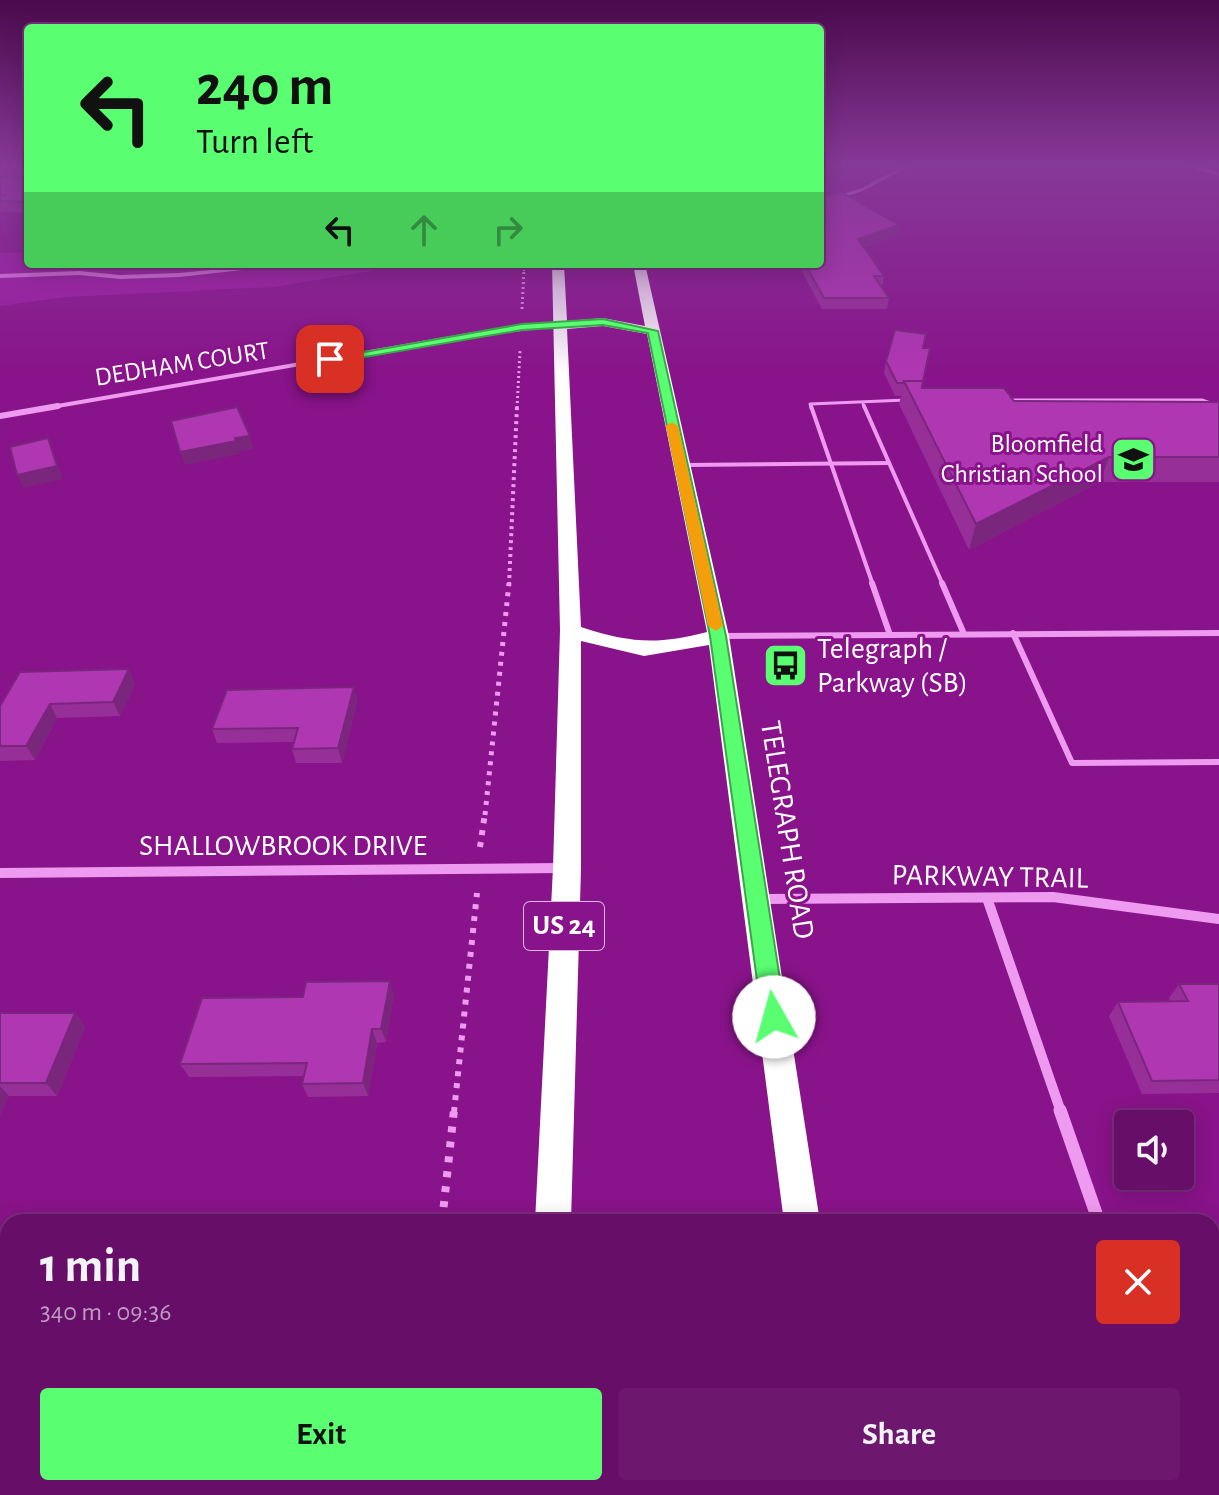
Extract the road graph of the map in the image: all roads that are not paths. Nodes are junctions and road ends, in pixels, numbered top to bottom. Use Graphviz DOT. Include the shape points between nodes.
graph roads {
  1 [pos="558,268"];
  2 [pos="640,268"];
  3 [pos="561,325"];
  4 [pos="653,331"];
  5 [pos="907,400"];
  6 [pos="1001,400"];
  7 [pos="863,404"];
  8 [pos="1219,406"];
  9 [pos="0,416"];
  10 [pos="830,463"];
  11 [pos="889,463"];
  12 [pos="680,465"];
  13 [pos="571,630"];
  14 [pos="1013,633"];
  15 [pos="1219,633"];
  16 [pos="964,634"];
  17 [pos="890,635"];
  18 [pos="718,636"];
  19 [pos="1219,762"];
  20 [pos="567,868"];
  21 [pos="0,873"];
  22 [pos="987,898"];
  23 [pos="758,899"];
  24 [pos="1219,919"];
  25 [pos="553,1214"];
  26 [pos="801,1214"];
  27 [pos="1096,1214"];
  1 -- 3 [label="highway, US 24"];
  2 -- 4 [label="highway, TELEGRAPH ROAD"];
  3 -- 4 [label="highway" via="603,322"];
  3 -- 9 [label="street, DEDHAM COURT" via="474,334"];
  3 -- 13 [label="highway, US 24"];
  4 -- 12 [label="highway, TELEGRAPH ROAD"];
  5 -- 7 [label="lane"];
  6 -- 8 [label="lane" via="1202,400"];
  7 -- 10 [label="lane" via="810,404"];
  7 -- 11 [label="lane"];
  10 -- 11 [label="lane"];
  10 -- 12 [label="lane"];
  10 -- 17 [label="lane"];
  11 -- 16 [label="lane"];
  12 -- 18 [label="highway, TELEGRAPH ROAD"];
  13 -- 18 [label="highway" via="647,651"];
  13 -- 20 [label="highway, US 24"];
  14 -- 15 [label="lane"];
  14 -- 16 [label="lane"];
  14 -- 19 [label="lane" via="1072,763"];
  16 -- 17 [label="lane"];
  17 -- 18 [label="lane"];
  18 -- 23 [label="highway, TELEGRAPH ROAD"];
  20 -- 21 [label="street, SHALLOWBROOK DRIVE"];
  20 -- 25 [label="highway, US 24"];
  22 -- 23 [label="street, PARKWAY TRAIL"];
  22 -- 24 [label="street, PARKWAY TRAIL" via="1053,897"];
  22 -- 27 [label="street"];
  23 -- 26 [label="highway, TELEGRAPH ROAD"];
}
